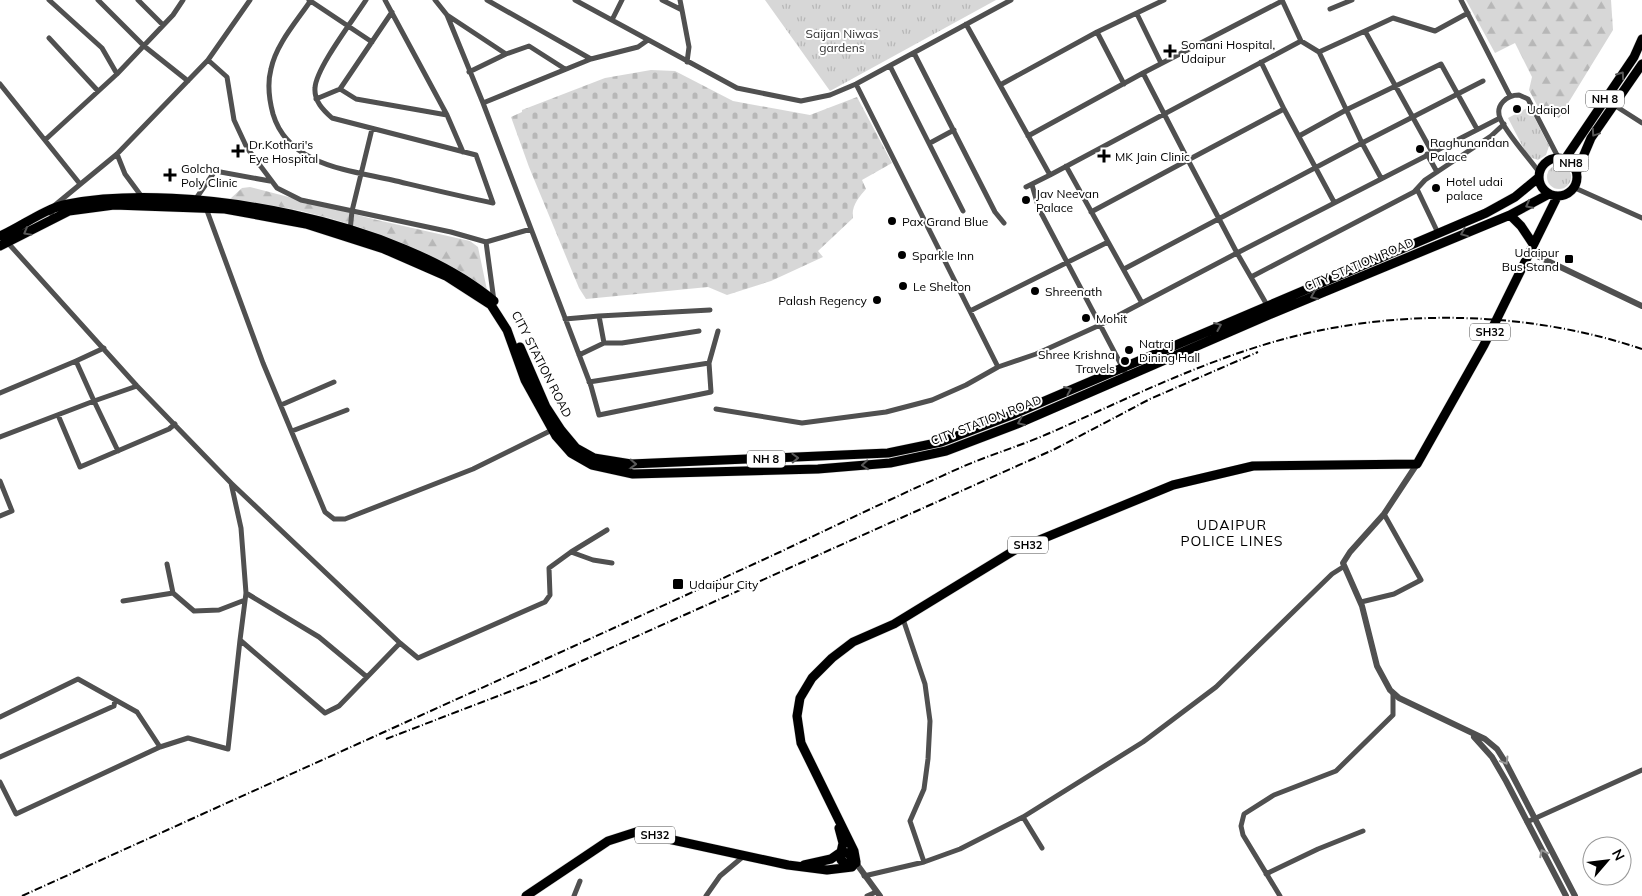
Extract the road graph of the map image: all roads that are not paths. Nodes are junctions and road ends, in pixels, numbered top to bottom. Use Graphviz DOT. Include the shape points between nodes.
graph roads {
  1 [pos="48,0"];
  2 [pos="98,0"];
  3 [pos="138,0"];
  4 [pos="183,0"];
  5 [pos="250,0"];
  6 [pos="310,0"];
  7 [pos="366,0"];
  8 [pos="385,0"];
  9 [pos="435,0"];
  10 [pos="487,0"];
  11 [pos="575,0"];
  12 [pos="622,0"];
  13 [pos="662,0"];
  14 [pos="680,0"];
  15 [pos="1011,0"];
  16 [pos="1164,0"];
  17 [pos="1282,0"];
  18 [pos="1352,0"];
  19 [pos="1461,0"];
  20 [pos="1330,9"];
  21 [pos="682,10"];
  22 [pos="392,12"];
  23 [pos="1136,14"];
  24 [pos="1468,14"];
  25 [pos="447,15"];
  26 [pos="612,20"];
  27 [pos="966,24"];
  28 [pos="163,25"];
  29 [pos="348,28"];
  30 [pos="1364,31"];
  31 [pos="1097,32"];
  32 [pos="49,38"];
  33 [pos="1642,39"];
  34 [pos="648,40"];
  35 [pos="1301,40"];
  36 [pos="372,42"];
  37 [pos="144,46"];
  38 [pos="1319,52"];
  39 [pos="914,53"];
  40 [pos="506,54"];
  41 [pos="591,59"];
  42 [pos="208,60"];
  43 [pos="687,62"];
  44 [pos="1261,62"];
  45 [pos="1161,63"];
  46 [pos="1642,64"];
  47 [pos="890,66"];
  48 [pos="566,69"];
  49 [pos="469,72"];
  50 [pos="1143,73"];
  51 [pos="117,74"];
  52 [pos="188,81"];
  53 [pos="1483,81"];
  54 [pos="0,84"];
  55 [pos="856,84"];
  56 [pos="1000,84"];
  57 [pos="1124,84"];
  58 [pos="1394,85"];
  59 [pos="340,89"];
  60 [pos="98,91"];
  61 [pos="1457,94"];
  62 [pos="1510,96"];
  63 [pos="316,99"];
  64 [pos="483,103"];
  65 [pos="1614,105"];
  66 [pos="1284,109"];
  67 [pos="1346,110"];
  68 [pos="447,114"];
  69 [pos="1163,114"];
  70 [pos="1413,118"];
  71 [pos="1500,118"];
  72 [pos="1642,123"];
  73 [pos="1504,124"];
  74 [pos="372,129"];
  75 [pos="1476,129"];
  76 [pos="954,130"];
  77 [pos="1028,136"];
  78 [pos="1299,136"];
  79 [pos="45,140"];
  80 [pos="930,143"];
  81 [pos="1362,143"];
  82 [pos="463,152"];
  83 [pos="1430,153"];
  84 [pos="117,154"];
  85 [pos="1562,158"];
  86 [pos="1188,160"];
  87 [pos="1066,166"];
  88 [pos="1316,168"];
  89 [pos="1577,171"];
  90 [pos="1437,172"];
  91 [pos="361,173"];
  92 [pos="1050,175"];
  93 [pos="1539,175"];
  94 [pos="1380,178"];
  95 [pos="270,181"];
  96 [pos="80,184"];
  97 [pos="1575,188"];
  98 [pos="1417,189"];
  99 [pos="1553,196"];
  100 [pos="142,197"];
  101 [pos="195,200"];
  102 [pos="1334,202"];
  103 [pos="206,208"];
  104 [pos="352,210"];
  105 [pos="963,211"];
  106 [pos="1091,212"];
  107 [pos="51,214"];
  108 [pos="1510,215"];
  109 [pos="1642,218"];
  110 [pos="1219,219"];
  111 [pos="1004,223"];
  112 [pos="531,230"];
  113 [pos="1438,233"];
  114 [pos="350,234"];
  115 [pos="0,236"];
  116 [pos="486,242"];
  117 [pos="1108,242"];
  118 [pos="4,245"];
  119 [pos="1531,248"];
  120 [pos="1237,253"];
  121 [pos="1068,262"];
  122 [pos="1124,269"];
  123 [pos="1250,277"];
  124 [pos="494,301"];
  125 [pos="1142,303"];
  126 [pos="1266,305"];
  127 [pos="1642,306"];
  128 [pos="710,310"];
  129 [pos="970,311"];
  130 [pos="496,312"];
  131 [pos="599,316"];
  132 [pos="565,319"];
  133 [pos="1100,325"];
  134 [pos="700,331"];
  135 [pos="718,331"];
  136 [pos="604,343"];
  137 [pos="104,348"];
  138 [pos="579,355"];
  139 [pos="76,361"];
  140 [pos="709,363"];
  141 [pos="998,367"];
  142 [pos="1123,367"];
  143 [pos="1127,376"];
  144 [pos="334,382"];
  145 [pos="589,382"];
  146 [pos="137,386"];
  147 [pos="0,393"];
  148 [pos="94,401"];
  149 [pos="281,405"];
  150 [pos="716,409"];
  151 [pos="347,410"];
  152 [pos="58,415"];
  153 [pos="175,424"];
  154 [pos="552,430"];
  155 [pos="292,431"];
  156 [pos="0,437"];
  157 [pos="118,451"];
  158 [pos="1417,464"];
  159 [pos="0,481"];
  160 [pos="231,483"];
  161 [pos="1384,514"];
  162 [pos="0,516"];
  163 [pos="607,530"];
  164 [pos="571,552"];
  165 [pos="612,563"];
  166 [pos="167,564"];
  167 [pos="1343,567"];
  168 [pos="173,593"];
  169 [pos="246,593"];
  170 [pos="245,600"];
  171 [pos="123,601"];
  172 [pos="1361,602"];
  173 [pos="903,619"];
  174 [pos="240,640"];
  175 [pos="400,643"];
  176 [pos="367,677"];
  177 [pos="1393,694"];
  178 [pos="115,700"];
  179 [pos="0,717"];
  180 [pos="1468,731"];
  181 [pos="160,747"];
  182 [pos="0,757"];
  183 [pos="1642,770"];
  184 [pos="0,782"];
  185 [pos="836,813"];
  186 [pos="1023,817"];
  187 [pos="1535,818"];
  188 [pos="1527,822"];
  189 [pos="1363,831"];
  190 [pos="1042,848"];
  191 [pos="841,852"];
  192 [pos="745,855"];
  193 [pos="924,862"];
  194 [pos="856,863"];
  195 [pos="799,866"];
  196 [pos="1266,874"];
  197 [pos="864,876"];
  198 [pos="580,881"];
  199 [pos="878,894"];
  200 [pos="526,896"];
  201 [pos="574,896"];
  202 [pos="706,896"];
  203 [pos="867,896"];
  204 [pos="1280,896"];
  205 [pos="1566,896"];
  206 [pos="1575,896"];
  1 -- 51 [label="street" via="102,48"];
  2 -- 37 [label="street"];
  3 -- 28 [label="street"];
  4 -- 28 [label="street"];
  5 -- 42 [label="street"];
  6 -- 29 [label="street"];
  6 -- 91 [label="street" via="282,43 271,68 268,93 275,121 290,144 310,158"];
  7 -- 29 [label="street"];
  8 -- 22 [label="street"];
  9 -- 25 [label="street"];
  10 -- 41 [label="street"];
  11 -- 26 [label="street"];
  12 -- 26 [label="street"];
  13 -- 21 [label="street"];
  14 -- 21 [label="street"];
  15 -- 27 [label="street"];
  16 -- 23 [label="street"];
  17 -- 35 [label="street"];
  17 -- 45 [label="street"];
  18 -- 20 [label="street"];
  19 -- 24 [label="street"];
  21 -- 43 [label="street" via="689,47"];
  22 -- 36 [label="street"];
  22 -- 68 [label="street"];
  23 -- 31 [label="street"];
  23 -- 45 [label="street"];
  24 -- 30 [label="street" via="1434,30 1393,18"];
  24 -- 62 [label="street"];
  25 -- 40 [label="street"];
  25 -- 49 [label="street"];
  26 -- 34 [label="street"];
  27 -- 39 [label="street"];
  27 -- 56 [label="street"];
  28 -- 37 [label="street"];
  29 -- 36 [label="street"];
  29 -- 63 [label="street" via="318,74 314,89"];
  30 -- 38 [label="street"];
  30 -- 58 [label="street"];
  31 -- 56 [label="street"];
  31 -- 57 [label="street"];
  32 -- 60 [label="street"];
  85 -- 33 [label="main road, NH 8, one-way" via="1634,57"];
  34 -- 41 [label="street" via="638,47"];
  34 -- 43 [label="street"];
  35 -- 38 [label="street"];
  35 -- 44 [label="street"];
  36 -- 59 [label="street"];
  37 -- 51 [label="street"];
  37 -- 52 [label="street"];
  38 -- 67 [label="street"];
  39 -- 47 [label="street"];
  39 -- 76 [label="street"];
  40 -- 48 [label="street" via="529,46"];
  40 -- 49 [label="street"];
  41 -- 48 [label="street"];
  42 -- 52 [label="street"];
  42 -- 95 [label="street" via="227,78 234,120 247,148"];
  43 -- 55 [label="street" via="737,88 788,99 815,99"];
  44 -- 66 [label="street"];
  44 -- 69 [label="street"];
  45 -- 50 [label="street"];
  46 -- 65 [label="main road, NH 8"];
  47 -- 55 [label="street"];
  47 -- 80 [label="street"];
  48 -- 64 [label="street"];
  49 -- 64 [label="street"];
  50 -- 57 [label="street"];
  50 -- 69 [label="street"];
  51 -- 60 [label="street"];
  52 -- 84 [label="street"];
  53 -- 61 [label="street"];
  54 -- 79 [label="street"];
  55 -- 129 [label="street"];
  56 -- 77 [label="street"];
  57 -- 77 [label="street"];
  58 -- 61 [label="street" via="1441,64"];
  58 -- 67 [label="street"];
  58 -- 70 [label="street"];
  59 -- 63 [label="street"];
  59 -- 68 [label="street" via="356,99"];
  60 -- 79 [label="street"];
  61 -- 70 [label="street"];
  61 -- 75 [label="street"];
  62 -- 71 [label="street" via="1501,104"];
  62 -- 85 [label="street" via="1528,99"];
  63 -- 74 [label="street" via="332,118"];
  64 -- 112 [label="street"];
  65 -- 72 [label="street"];
  65 -- 89 [label="main road, NH 8, one-way" via="1591,138"];
  66 -- 78 [label="street"];
  66 -- 86 [label="street"];
  67 -- 78 [label="street"];
  67 -- 81 [label="street"];
  68 -- 82 [label="street"];
  69 -- 86 [label="street"];
  69 -- 87 [label="street"];
  70 -- 81 [label="street"];
  70 -- 83 [label="street"];
  71 -- 73 [label="street"];
  71 -- 75 [label="street"];
  73 -- 90 [label="street" via="1486,140"];
  73 -- 93 [label="street"];
  74 -- 82 [label="street"];
  74 -- 91 [label="street"];
  75 -- 83 [label="street"];
  76 -- 80 [label="street"];
  76 -- 111 [label="street" via="995,212"];
  77 -- 92 [label="street"];
  78 -- 88 [label="street"];
  79 -- 96 [label="street"];
  80 -- 105 [label="street"];
  81 -- 88 [label="street"];
  81 -- 94 [label="street"];
  82 -- 91 [label="street" via="476,155 493,203"];
  83 -- 90 [label="street"];
  83 -- 94 [label="street"];
  84 -- 96 [label="street"];
  84 -- 100 [label="street" via="125,174"];
  85 -- 89 [label="main road, NH8"];
  85 -- 93 [label="main road, NH8" via="1547,161"];
  86 -- 106 [label="street"];
  86 -- 110 [label="street"];
  87 -- 92 [label="street"];
  87 -- 106 [label="street"];
  88 -- 102 [label="street"];
  88 -- 110 [label="street"];
  89 -- 97 [label="main road, NH8"];
  90 -- 98 [label="street"];
  91 -- 104 [label="street"];
  92 -- 121 [label="street" via="1029,186"];
  93 -- 99 [label="main road, NH8" via="1542,188"];
  93 -- 113 [label="main road, CITY STATION ROAD / NH 8" via="1498,207"];
  94 -- 102 [label="street"];
  95 -- 101 [label="street" via="215,171"];
  95 -- 104 [label="street" via="276,188 301,200"];
  96 -- 107 [label="street"];
  97 -- 99 [label="main road, NH8" via="1567,195"];
  97 -- 109 [label="street"];
  98 -- 113 [label="street"];
  98 -- 123 [label="street"];
  99 -- 108 [label="main road, CITY STATION ROAD / NH 8, one-way"];
  99 -- 119 [label="main road, SH32"];
  100 -- 101 [label="main road, CITY STATION ROAD / NH 8"];
  100 -- 107 [label="main road, CITY STATION ROAD / NH 8" via="68,204"];
  101 -- 114 [label="main road, CITY STATION ROAD / NH 8" via="226,202 307,217"];
  102 -- 120 [label="street"];
  103 -- 107 [label="main road, CITY STATION ROAD / NH 8" via="114,205"];
  103 -- 114 [label="main road, CITY STATION ROAD / NH 8"];
  103 -- 149 [label="street"];
  104 -- 114 [label="street"];
  104 -- 116 [label="street"];
  106 -- 117 [label="street"];
  107 -- 115 [label="main road"];
  107 -- 118 [label="main road, one-way"];
  108 -- 119 [label="main road" via="1521,226"];
  108 -- 143 [label="main road, CITY STATION ROAD / NH 8, one-way"];
  110 -- 120 [label="street"];
  110 -- 122 [label="street"];
  112 -- 116 [label="street"];
  112 -- 132 [label="street"];
  113 -- 126 [label="main road, CITY STATION ROAD / NH 8"];
  114 -- 124 [label="main road, CITY STATION ROAD / NH 8" via="386,243 450,270"];
  114 -- 130 [label="main road, CITY STATION ROAD / NH 8" via="446,276 491,305"];
  116 -- 124 [label="street"];
  117 -- 121 [label="street"];
  117 -- 122 [label="street"];
  118 -- 137 [label="street"];
  119 -- 127 [label="street"];
  119 -- 158 [label="main road, SH32" via="1484,346"];
  120 -- 123 [label="street"];
  120 -- 125 [label="street"];
  121 -- 129 [label="street"];
  121 -- 133 [label="street"];
  122 -- 125 [label="street"];
  123 -- 126 [label="street"];
  124 -- 130 [label="street"];
  124 -- 142 [label="main road, CITY STATION ROAD / NH 8, one-way" via="510,326 539,392 561,430 576,448 594,458 631,464 818,458 912,449 941,442"];
  125 -- 133 [label="street"];
  142 -- 126 [label="main road, CITY STATION ROAD / NH 8, one-way"];
  128 -- 131 [label="street"];
  129 -- 141 [label="street"];
  130 -- 154 [label="main road, CITY STATION ROAD / NH 8"];
  131 -- 132 [label="street"];
  131 -- 136 [label="street"];
  132 -- 138 [label="street"];
  133 -- 141 [label="street"];
  133 -- 142 [label="street"];
  134 -- 136 [label="street"];
  135 -- 140 [label="street"];
  136 -- 138 [label="street"];
  137 -- 139 [label="street"];
  137 -- 146 [label="street"];
  138 -- 145 [label="street"];
  139 -- 147 [label="street"];
  139 -- 148 [label="street"];
  140 -- 145 [label="street"];
  140 -- 145 [label="street" via="711,392 599,415"];
  141 -- 150 [label="street" via="966,386 932,400 886,412 802,423"];
  142 -- 143 [label="street"];
  143 -- 154 [label="main road, CITY STATION ROAD / NH 8, one-way" via="946,451 890,463 818,469 633,474 592,465 571,453"];
  144 -- 149 [label="street"];
  146 -- 148 [label="street"];
  146 -- 153 [label="street"];
  148 -- 152 [label="street"];
  148 -- 157 [label="street"];
  149 -- 155 [label="street"];
  151 -- 155 [label="street"];
  152 -- 156 [label="street"];
  152 -- 157 [label="street" via="80,468"];
  153 -- 157 [label="street"];
  153 -- 160 [label="street"];
  154 -- 155 [label="street" via="473,469 345,519 334,519 325,512"];
  158 -- 161 [label="street"];
  158 -- 173 [label="main road, SH32" via="1253,466 1173,485 1015,550"];
  159 -- 162 [label="street" via="12,511"];
  160 -- 169 [label="street" via="240,528"];
  160 -- 175 [label="street"];
  161 -- 167 [label="street" via="1350,552"];
  161 -- 172 [label="street" via="1421,580 1394,594"];
  163 -- 164 [label="street"];
  164 -- 165 [label="street"];
  164 -- 175 [label="street" via="549,568 550,595 545,602 418,658"];
  166 -- 168 [label="street"];
  167 -- 172 [label="street"];
  167 -- 186 [label="street" via="1216,687 1143,742"];
  168 -- 170 [label="street" via="194,611 219,610"];
  168 -- 171 [label="street"];
  169 -- 170 [label="street"];
  169 -- 176 [label="street" via="319,637"];
  170 -- 174 [label="street"];
  172 -- 177 [label="street" via="1377,666"];
  173 -- 185 [label="main road, SH32" via="842,649 812,678 800,698 797,716 799,736"];
  173 -- 193 [label="street" via="925,684 930,721 924,788 910,821"];
  174 -- 176 [label="street" via="325,713 339,706"];
  174 -- 181 [label="street" via="228,749 188,738"];
  175 -- 176 [label="street"];
  177 -- 180 [label="street"];
  177 -- 196 [label="street" via="1393,715 1340,768 1268,798 1244,814 1243,836"];
  178 -- 179 [label="street" via="78,679"];
  178 -- 181 [label="street" via="137,712"];
  178 -- 182 [label="street" via="114,706"];
  180 -- 187 [label="street, one-way" via="1485,739 1502,756"];
  180 -- 188 [label="street" via="1492,758"];
  181 -- 184 [label="street" via="16,814"];
  183 -- 187 [label="street"];
  185 -- 191 [label="main road" via="842,839"];
  185 -- 194 [label="main road, SH32" via="854,850"];
  186 -- 190 [label="street"];
  186 -- 193 [label="street" via="960,849"];
  187 -- 188 [label="street"];
  187 -- 206 [label="street"];
  205 -- 188 [label="street, one-way"];
  189 -- 196 [label="street"];
  191 -- 194 [label="main road" via="841,860 845,864"];
  191 -- 195 [label="main road" via="831,859"];
  192 -- 195 [label="main road, SH32"];
  192 -- 200 [label="main road, SH32" via="636,832 608,841"];
  192 -- 202 [label="street" via="720,876"];
  193 -- 197 [label="street"];
  194 -- 195 [label="main road, SH32" via="849,868 834,870"];
  194 -- 197 [label="street"];
  196 -- 204 [label="street"];
  197 -- 199 [label="street"];
  198 -- 201 [label="street"];
  199 -- 203 [label="street"];
}
